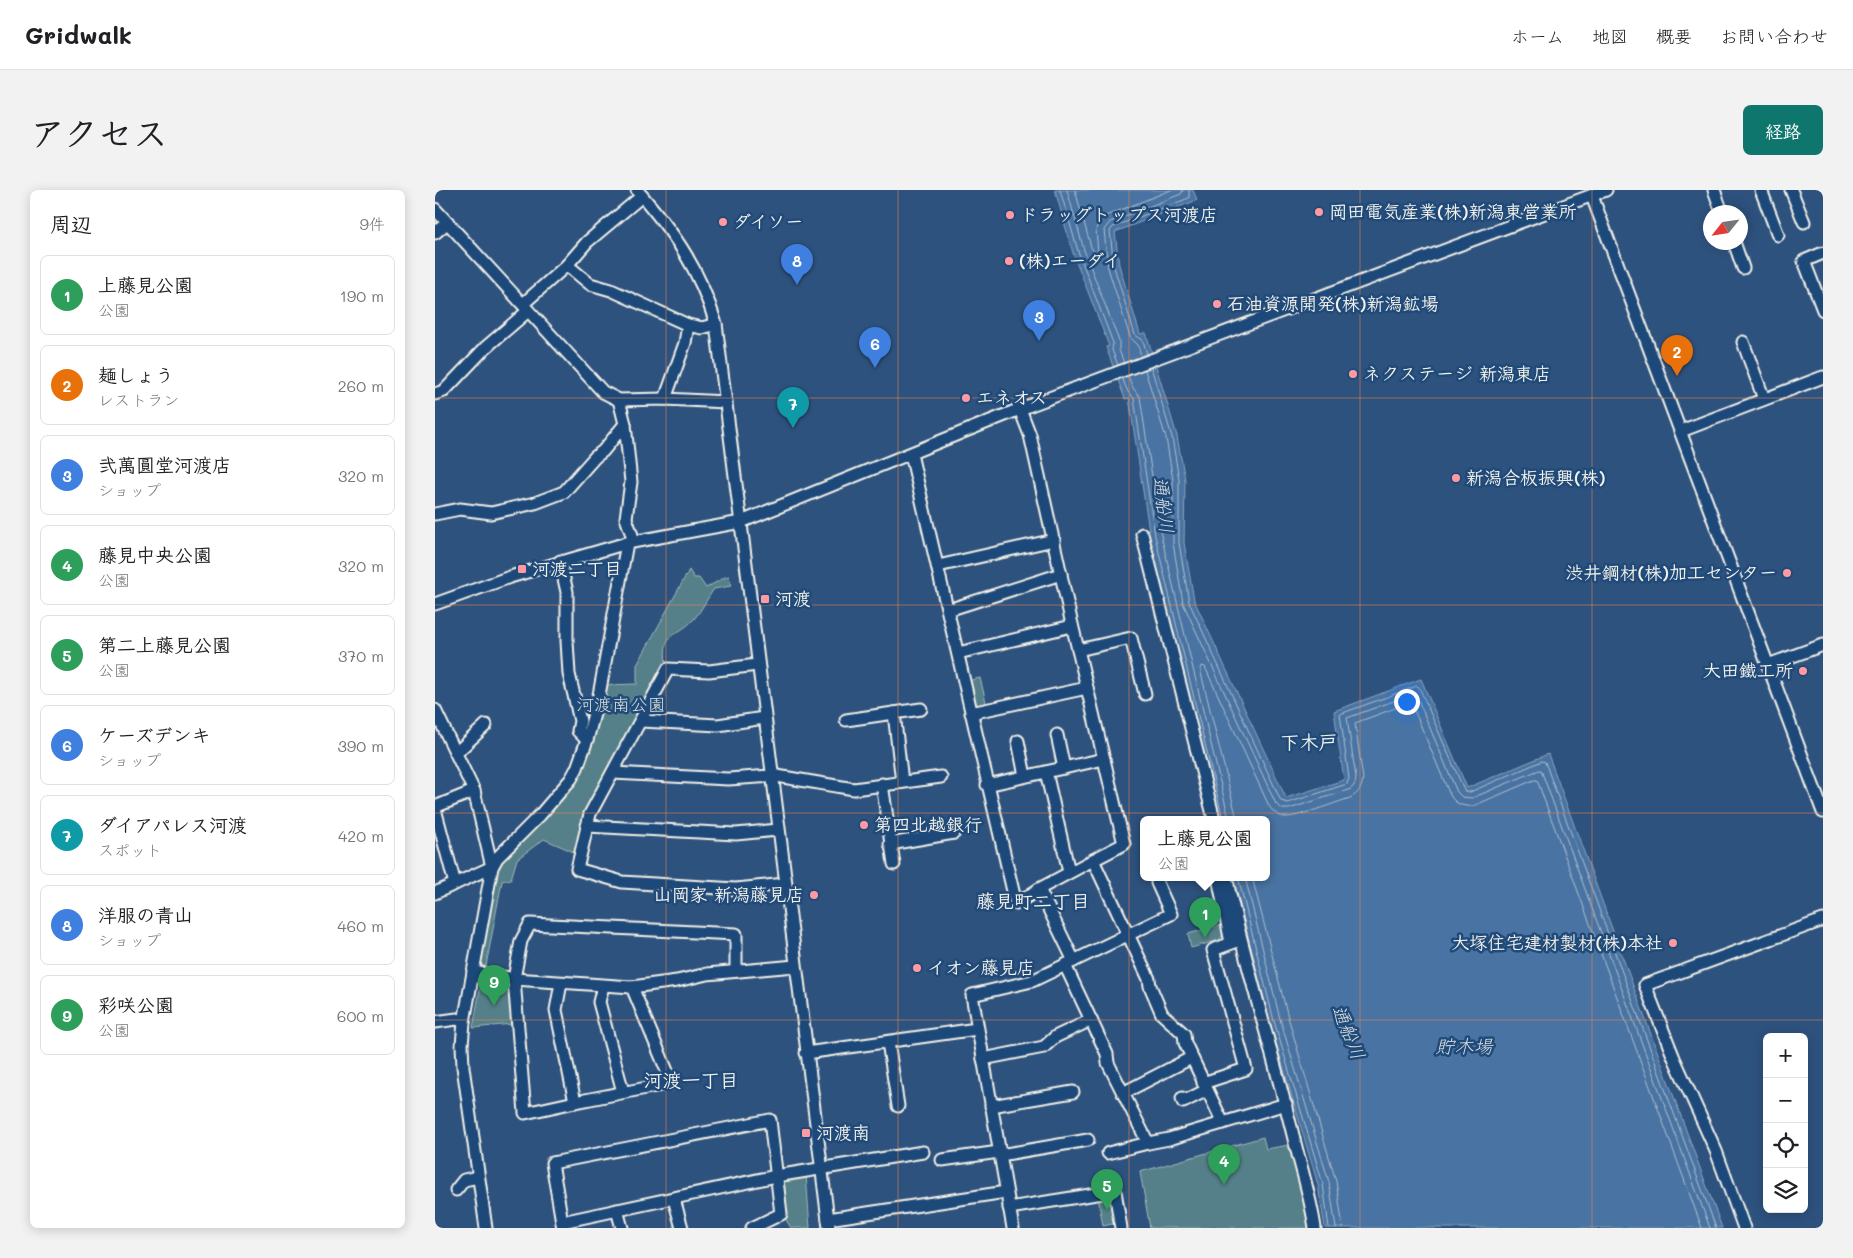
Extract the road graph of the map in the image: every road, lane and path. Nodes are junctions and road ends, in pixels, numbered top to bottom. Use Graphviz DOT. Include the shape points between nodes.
graph roads {
  1 [pos="1606,190"];
  2 [pos="1714,190"];
  3 [pos="1761,190"];
  4 [pos="1791,190"];
  5 [pos="640,193"];
  6 [pos="1579,195"];
  7 [pos="1592,196"];
  8 [pos="1719,205"];
  9 [pos="435,208"];
  10 [pos="448,222"];
  11 [pos="1804,222"];
  12 [pos="435,233"];
  13 [pos="1778,235"];
  14 [pos="1737,250"];
  15 [pos="1823,253"];
  16 [pos="567,265"];
  17 [pos="1743,268"];
  18 [pos="525,307"];
  19 [pos="1823,310"];
  20 [pos="716,324"];
  21 [pos="688,325"];
  22 [pos="1743,342"];
  23 [pos="1823,377"];
  24 [pos="435,394"];
  25 [pos="665,399"];
  26 [pos="1764,399"];
  27 [pos="619,400"];
  28 [pos="726,402"];
  29 [pos="1019,409"];
  30 [pos="625,424"];
  31 [pos="1681,431"];
  32 [pos="911,454"];
  33 [pos="435,514"];
  34 [pos="741,522"];
  35 [pos="1142,534"];
  36 [pos="1054,540"];
  37 [pos="630,542"];
  38 [pos="560,561"];
  39 [pos="938,566"];
  40 [pos="1061,574"];
  41 [pos="435,604"];
  42 [pos="948,610"];
  43 [pos="1073,626"];
  44 [pos="1823,645"];
  45 [pos="1078,650"];
  46 [pos="958,653"];
  47 [pos="757,665"];
  48 [pos="1768,665"];
  49 [pos="1087,688"];
  50 [pos="1145,694"];
  51 [pos="921,709"];
  52 [pos="435,710"];
  53 [pos="894,713"];
  54 [pos="971,713"];
  55 [pos="764,718"];
  56 [pos="846,720"];
  57 [pos="641,721"];
  58 [pos="487,725"];
  59 [pos="1057,735"];
  60 [pos="587,740"];
  61 [pos="1018,741"];
  62 [pos="456,753"];
  63 [pos="1104,759"];
  64 [pos="1064,768"];
  65 [pos="1046,772"];
  66 [pos="613,773"];
  67 [pos="772,776"];
  68 [pos="1025,776"];
  69 [pos="941,777"];
  70 [pos="902,782"];
  71 [pos="882,784"];
  72 [pos="987,785"];
  73 [pos="474,791"];
  74 [pos="435,808"];
  75 [pos="1823,812"];
  76 [pos="1213,816"];
  77 [pos="587,826"];
  78 [pos="778,830"];
  79 [pos="954,833"];
  80 [pos="890,844"];
  81 [pos="1093,860"];
  82 [pos="894,864"];
  83 [pos="492,867"];
  84 [pos="1069,872"];
  85 [pos="1219,881"];
  86 [pos="1227,881"];
  87 [pos="1157,883"];
  88 [pos="455,884"];
  89 [pos="785,884"];
  90 [pos="1039,889"];
  91 [pos="435,893"];
  92 [pos="1823,920"];
  93 [pos="1129,935"];
  94 [pos="1235,941"];
  95 [pos="1069,963"];
  96 [pos="795,966"];
  97 [pos="736,970"];
  98 [pos="473,972"];
  99 [pos="514,979"];
  100 [pos="561,983"];
  101 [pos="603,986"];
  102 [pos="632,987"];
  103 [pos="1091,1020"];
  104 [pos="435,1022"];
  105 [pos="464,1022"];
  106 [pos="977,1029"];
  107 [pos="888,1042"];
  108 [pos="806,1053"];
  109 [pos="1191,1058"];
  110 [pos="983,1059"];
  111 [pos="1205,1086"];
  112 [pos="623,1092"];
  113 [pos="1073,1092"];
  114 [pos="1123,1093"];
  115 [pos="1182,1098"];
  116 [pos="575,1102"];
  117 [pos="1286,1104"];
  118 [pos="898,1106"];
  119 [pos="991,1106"];
  120 [pos="1223,1123"];
  121 [pos="1089,1140"];
  122 [pos="1148,1144"];
  123 [pos="923,1152"];
  124 [pos="1108,1153"];
  125 [pos="1000,1154"];
  126 [pos="943,1160"];
  127 [pos="821,1170"];
  128 [pos="776,1176"];
  129 [pos="478,1177"];
  130 [pos="456,1190"];
  131 [pos="1006,1192"];
  132 [pos="674,1199"];
  133 [pos="1009,1208"];
  134 [pos="617,1210"];
  135 [pos="828,1224"];
  136 [pos="563,1225"];
  137 [pos="487,1228"];
  138 [pos="622,1228"];
  139 [pos="682,1228"];
  140 [pos="752,1228"];
  141 [pos="1013,1228"];
  142 [pos="1121,1228"];
  143 [pos="1315,1228"];
  144 [pos="1744,1228"];
  1 -- 7 [label="street"];
  2 -- 8 [label="street"];
  3 -- 13 [label="street"];
  4 -- 11 [label="street"];
  5 -- 16 [label="street"];
  5 -- 20 [label="street" via="688,257"];
  6 -- 7 [label="street"];
  6 -- 29 [label="street"];
  7 -- 31 [label="street"];
  9 -- 10 [label="street"];
  10 -- 12 [label="street"];
  10 -- 18 [label="street"];
  14 -- 17 [label="street"];
  15 -- 19 [label="street" via="1804,261"];
  16 -- 18 [label="street"];
  16 -- 21 [label="street" via="590,284 611,290"];
  18 -- 24 [label="street" via="444,391"];
  18 -- 27 [label="street" via="603,392"];
  20 -- 21 [label="street" via="702,328"];
  20 -- 28 [label="street"];
  21 -- 25 [label="street"];
  22 -- 26 [label="street"];
  23 -- 26 [label="street"];
  25 -- 27 [label="street"];
  25 -- 28 [label="street"];
  26 -- 31 [label="street"];
  27 -- 30 [label="street"];
  28 -- 34 [label="street"];
  29 -- 32 [label="street"];
  29 -- 36 [label="street" via="1030,435"];
  30 -- 33 [label="street" via="564,492 491,513 460,509"];
  30 -- 37 [label="street" via="631,482 626,518"];
  31 -- 48 [label="street"];
  32 -- 34 [label="street"];
  32 -- 39 [label="street"];
  34 -- 37 [label="street"];
  34 -- 47 [label="street"];
  35 -- 76 [label="street"];
  36 -- 39 [label="street"];
  36 -- 40 [label="street"];
  37 -- 38 [label="street"];
  37 -- 60 [label="street"];
  38 -- 41 [label="street"];
  38 -- 60 [label="street" via="567,592 569,674 579,721 578,731"];
  39 -- 42 [label="street"];
  40 -- 42 [label="street"];
  40 -- 43 [label="street"];
  42 -- 46 [label="street"];
  43 -- 45 [label="street"];
  43 -- 46 [label="street"];
  44 -- 48 [label="street"];
  45 -- 49 [label="street"];
  45 -- 50 [label="street" via="1131,638"];
  46 -- 54 [label="street"];
  47 -- 55 [label="street"];
  47 -- 57 [label="street" via="709,671 669,669"];
  48 -- 75 [label="street"];
  49 -- 54 [label="street"];
  49 -- 63 [label="street"];
  51 -- 53 [label="street"];
  52 -- 62 [label="street"];
  53 -- 56 [label="street"];
  53 -- 70 [label="street"];
  54 -- 72 [label="street"];
  55 -- 57 [label="street" via="718,725"];
  55 -- 67 [label="street"];
  57 -- 66 [label="street"];
  58 -- 62 [label="street"];
  59 -- 64 [label="street"];
  60 -- 83 [label="street" via="571,779 503,851"];
  61 -- 68 [label="street"];
  62 -- 73 [label="street"];
  63 -- 64 [label="street"];
  63 -- 81 [label="street" via="1124,844"];
  64 -- 65 [label="street"];
  65 -- 68 [label="street"];
  65 -- 84 [label="street"];
  66 -- 67 [label="street" via="728,779"];
  66 -- 77 [label="street"];
  67 -- 71 [label="street" via="854,789"];
  67 -- 78 [label="street"];
  68 -- 72 [label="street"];
  69 -- 70 [label="street"];
  70 -- 71 [label="street"];
  71 -- 80 [label="street"];
  72 -- 90 [label="street" via="1015,904"];
  73 -- 74 [label="street"];
  73 -- 83 [label="street"];
  74 -- 88 [label="street"];
  77 -- 78 [label="street" via="736,834"];
  77 -- 89 [label="street" via="577,869 622,882 736,889"];
  78 -- 89 [label="street"];
  79 -- 80 [label="street"];
  80 -- 82 [label="street"];
  81 -- 84 [label="street"];
  81 -- 93 [label="street"];
  83 -- 88 [label="street"];
  83 -- 98 [label="street"];
  84 -- 90 [label="street"];
  85 -- 94 [label="street"];
  86 -- 94 [label="street"];
  87 -- 93 [label="street" via="1171,914"];
  88 -- 91 [label="street"];
  89 -- 96 [label="street"];
  90 -- 95 [label="street"];
  92 -- 144 [label="street" via="1645,985 1716,1151"];
  93 -- 95 [label="street"];
  93 -- 109 [label="street" via="1162,1014 1184,1034"];
  94 -- 111 [label="street" via="1213,950 1246,1069"];
  94 -- 117 [label="street"];
  95 -- 103 [label="street"];
  95 -- 106 [label="street" via="1032,981 972,994"];
  96 -- 97 [label="street"];
  96 -- 108 [label="street"];
  97 -- 99 [label="street" via="735,934 530,924 521,941"];
  97 -- 102 [label="street"];
  98 -- 99 [label="street"];
  98 -- 105 [label="street"];
  99 -- 100 [label="street"];
  99 -- 116 [label="street" via="525,1113"];
  100 -- 101 [label="street"];
  100 -- 116 [label="street" via="556,1010"];
  101 -- 102 [label="street"];
  101 -- 112 [label="street" via="599,1002"];
  102 -- 112 [label="street" via="672,1083"];
  103 -- 110 [label="street" via="1055,1037 1044,1047"];
  103 -- 114 [label="street"];
  104 -- 105 [label="street"];
  105 -- 129 [label="street" via="463,1065"];
  106 -- 107 [label="street"];
  106 -- 110 [label="street"];
  107 -- 108 [label="street"];
  107 -- 118 [label="street"];
  108 -- 127 [label="street"];
  109 -- 111 [label="street"];
  109 -- 114 [label="street"];
  110 -- 119 [label="street"];
  111 -- 115 [label="street" via="1183,1102"];
  111 -- 120 [label="street"];
  112 -- 116 [label="street"];
  113 -- 119 [label="street"];
  114 -- 122 [label="street"];
  117 -- 120 [label="street"];
  117 -- 143 [label="street"];
  119 -- 125 [label="street"];
  120 -- 122 [label="street"];
  121 -- 125 [label="street"];
  122 -- 124 [label="street"];
  123 -- 127 [label="street"];
  125 -- 126 [label="street"];
  125 -- 131 [label="street"];
  127 -- 128 [label="street"];
  127 -- 135 [label="street"];
  128 -- 132 [label="street"];
  128 -- 136 [label="street" via="770,1120 552,1163"];
  128 -- 140 [label="street" via="781,1214"];
  129 -- 130 [label="street" via="464,1180"];
  129 -- 137 [label="street"];
  131 -- 133 [label="street"];
  131 -- 135 [label="street"];
  132 -- 134 [label="street"];
  132 -- 139 [label="street"];
  133 -- 141 [label="street"];
  133 -- 142 [label="street" via="1115,1190"];
  134 -- 136 [label="street"];
  134 -- 138 [label="street"];
}
